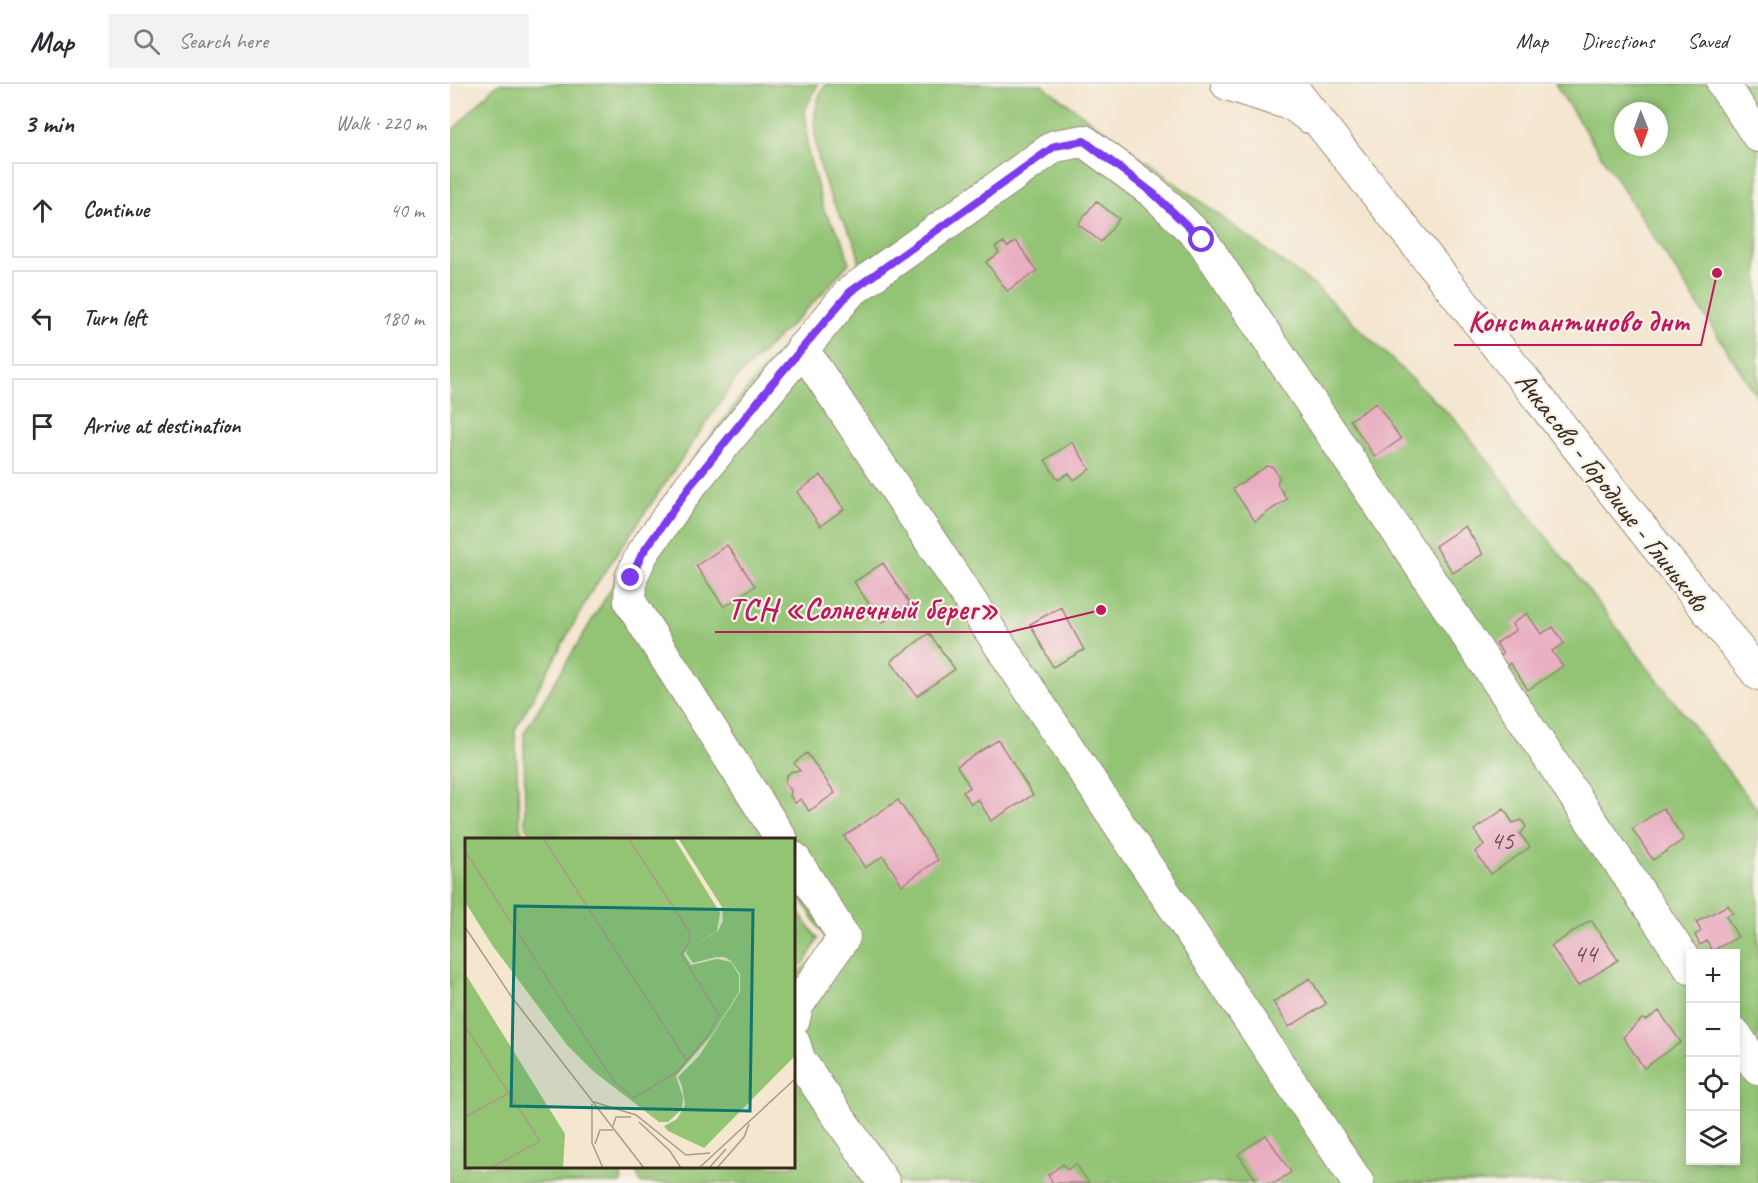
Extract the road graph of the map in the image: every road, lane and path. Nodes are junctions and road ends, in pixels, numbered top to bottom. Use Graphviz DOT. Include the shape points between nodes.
graph roads {
  1 [pos="1227,84"];
  2 [pos="1289,84"];
  3 [pos="1310,84"];
  4 [pos="1723,84"];
  5 [pos="1327,130"];
  6 [pos="1758,136"];
  7 [pos="802,348"];
  8 [pos="1758,674"];
  9 [pos="781,838"];
  10 [pos="795,860"];
  11 [pos="1686,962"];
  12 [pos="795,1015"];
  13 [pos="1740,1041"];
  14 [pos="795,1046"];
  15 [pos="1758,1069"];
  16 [pos="884,1183"];
  17 [pos="1358,1183"];
  1 -- 5 [label="street" via="1293,105"];
  2 -- 5 [label="street, Ачкасово - Городище - Глиньково"];
  3 -- 5 [label="street"];
  4 -- 6 [label="street"];
  5 -- 8 [label="street, Ачкасово - Городище - Глиньково"];
  7 -- 9 [label="street" via="690,486 642,554 631,578 630,602"];
  7 -- 11 [label="street" via="850,292 1055,146 1084,141 1154,194 1202,240"];
  7 -- 17 [label="street"];
  10 -- 12 [label="street" via="844,937"];
  13 -- 15 [label="street"];
  14 -- 16 [label="street" via="799,1059"];
}
